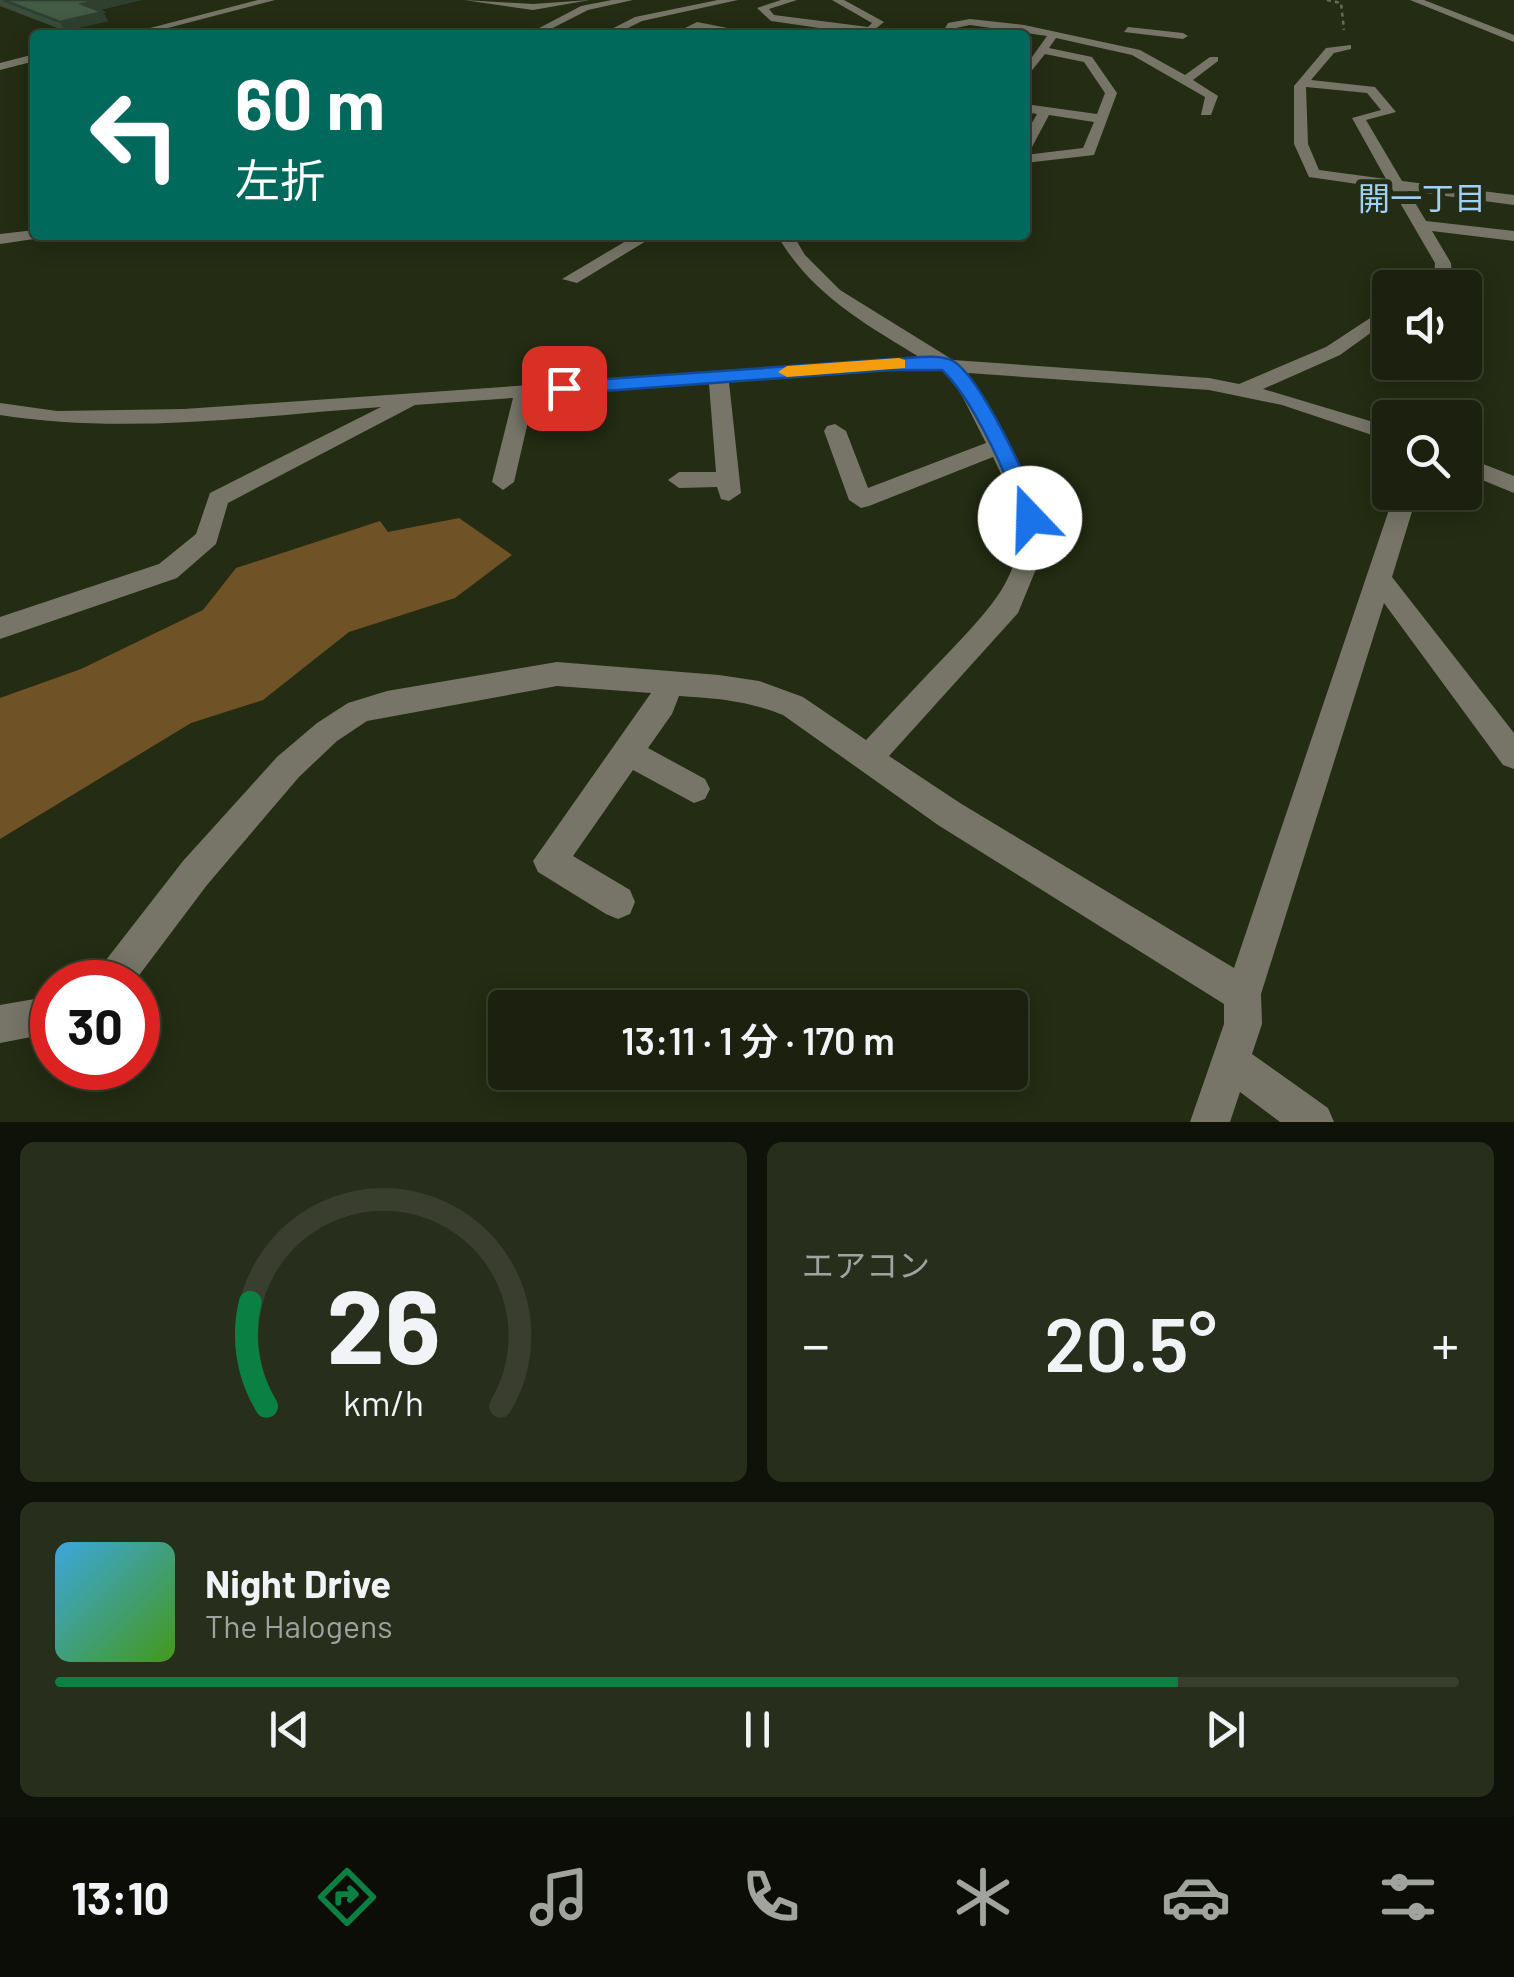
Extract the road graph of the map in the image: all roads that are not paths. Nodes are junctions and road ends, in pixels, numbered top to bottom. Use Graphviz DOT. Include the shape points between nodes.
graph roads {
  1 [pos="270,0"];
  2 [pos="469,0"];
  3 [pos="585,0"];
  4 [pos="628,0"];
  5 [pos="733,0"];
  6 [pos="792,0"];
  7 [pos="837,0"];
  8 [pos="1415,0"];
  9 [pos="979,10"];
  10 [pos="970,22"];
  11 [pos="174,29"];
  12 [pos="541,30"];
  13 [pos="615,30"];
  14 [pos="687,30"];
  15 [pos="723,30"];
  16 [pos="849,30"];
  17 [pos="871,30"];
  18 [pos="949,30"];
  19 [pos="1026,30"];
  20 [pos="1128,30"];
  21 [pos="1030,31"];
  22 [pos="1054,34"];
  23 [pos="1162,34"];
  24 [pos="1183,36"];
  25 [pos="1514,39"];
  26 [pos="1030,47"];
  27 [pos="1347,48"];
  28 [pos="1043,49"];
  29 [pos="0,50"];
  30 [pos="1136,52"];
  31 [pos="1214,59"];
  32 [pos="7,65"];
  33 [pos="1030,68"];
  34 [pos="0,80"];
  35 [pos="1185,81"];
  36 [pos="1302,83"];
  37 [pos="1030,109"];
  38 [pos="1044,112"];
  39 [pos="1206,112"];
  40 [pos="1102,119"];
  41 [pos="1030,138"];
  42 [pos="1030,158"];
  43 [pos="1397,188"];
  44 [pos="1514,200"];
  45 [pos="1421,225"];
  46 [pos="30,235"];
  47 [pos="1514,236"];
  48 [pos="0,239"];
  49 [pos="639,240"];
  50 [pos="787,240"];
  51 [pos="1443,270"];
  52 [pos="571,279"];
  53 [pos="1372,323"];
  54 [pos="946,364"];
  55 [pos="718,377"];
  56 [pos="1245,390"];
  57 [pos="525,391"];
  58 [pos="415,399"];
  59 [pos="10,411"];
  60 [pos="1372,429"];
  61 [pos="0,431"];
  62 [pos="836,432"];
  63 [pos="999,446"];
  64 [pos="1482,471"];
  65 [pos="679,480"];
  66 [pos="503,482"];
  67 [pos="1514,485"];
  68 [pos="1401,510"];
  69 [pos="1378,578"];
  70 [pos="0,628"];
  71 [pos="668,682"];
  72 [pos="628,752"];
  73 [pos="1514,756"];
  74 [pos="868,758"];
  75 [pos="694,789"];
  76 [pos="618,902"];
  77 [pos="129,960"];
  78 [pos="1243,994"];
  79 [pos="30,1019"];
  80 [pos="0,1024"];
  81 [pos="1228,1060"];
  82 [pos="1210,1122"];
  83 [pos="1314,1122"];
  1 -- 11 [label="street"];
  2 -- 3 [label="street" via="533,6"];
  4 -- 12 [label="street" via="585,8"];
  5 -- 13 [label="street" via="638,19"];
  6 -- 16 [label="street" via="762,8 771,18"];
  7 -- 17 [label="street" via="879,22"];
  8 -- 25 [label="street"];
  9 -- 10 [label="street"];
  10 -- 18 [label="street"];
  10 -- 19 [label="street"];
  14 -- 15 [label="street"];
  20 -- 23 [label="street"];
  21 -- 22 [label="street"];
  22 -- 28 [label="street"];
  22 -- 30 [label="street"];
  23 -- 24 [label="street"];
  23 -- 30 [label="street"];
  26 -- 28 [label="street"];
  27 -- 36 [label="street" via="1330,50"];
  28 -- 33 [label="street"];
  28 -- 40 [label="street" via="1088,59 1110,92"];
  29 -- 32 [label="street"];
  30 -- 35 [label="street"];
  31 -- 35 [label="street"];
  32 -- 34 [label="street"];
  35 -- 39 [label="street" via="1212,96"];
  36 -- 43 [label="street" via="1300,128 1308,168"];
  36 -- 43 [label="street" via="1374,92 1390,112 1358,118"];
  37 -- 38 [label="street"];
  38 -- 40 [label="street"];
  38 -- 41 [label="street"];
  40 -- 42 [label="street" via="1089,152"];
  43 -- 44 [label="street"];
  43 -- 45 [label="street"];
  45 -- 47 [label="street"];
  45 -- 51 [label="street"];
  46 -- 48 [label="street"];
  49 -- 52 [label="street"];
  50 -- 54 [label="street" via="805,268 830,288"];
  53 -- 56 [label="street" via="1334,351"];
  54 -- 55 [label="street"];
  54 -- 56 [label="street"];
  54 -- 63 [label="street" via="962,379"];
  55 -- 57 [label="street"];
  55 -- 65 [label="street" via="728,486"];
  56 -- 60 [label="street"];
  57 -- 58 [label="street"];
  57 -- 66 [label="street"];
  58 -- 59 [label="street" via="109,419"];
  58 -- 70 [label="street" via="218,500 207,538 168,570"];
  59 -- 61 [label="street"];
  62 -- 63 [label="street" via="861,500"];
  63 -- 74 [label="street" via="1030,518 1029,557 1009,606"];
  64 -- 67 [label="street"];
  68 -- 69 [label="street"];
  69 -- 73 [label="street"];
  69 -- 78 [label="street"];
  71 -- 72 [label="street" via="662,706"];
  71 -- 74 [label="street" via="759,692 793,706"];
  71 -- 77 [label="street" via="556,674 358,712 288,767"];
  72 -- 75 [label="street"];
  72 -- 76 [label="street" via="550,861"];
  74 -- 78 [label="street"];
  78 -- 81 [label="street" via="1243,1024"];
  79 -- 80 [label="street"];
  81 -- 82 [label="street"];
  81 -- 83 [label="street"];
}
